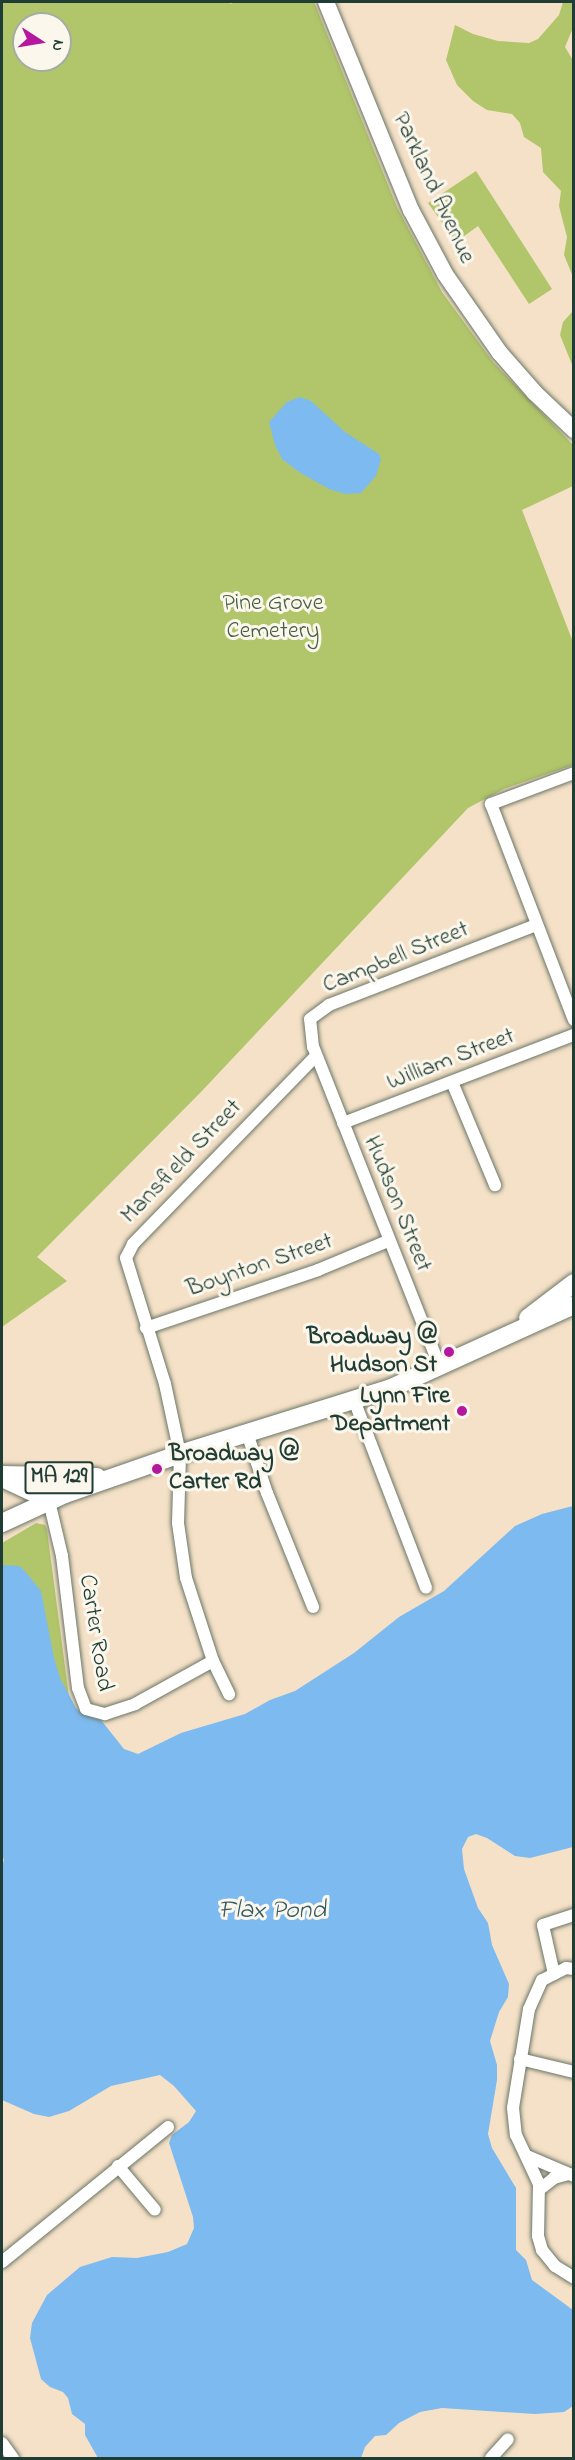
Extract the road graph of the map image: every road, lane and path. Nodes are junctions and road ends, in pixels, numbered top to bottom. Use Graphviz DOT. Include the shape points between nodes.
graph roads {
  1 [pos="326,2"];
  2 [pos="573,430"];
  3 [pos="573,773"];
  4 [pos="536,925"];
  5 [pos="573,1020"];
  6 [pos="573,1035"];
  7 [pos="316,1056"];
  8 [pos="452,1082"];
  9 [pos="343,1123"];
  10 [pos="495,1185"];
  11 [pos="388,1241"];
  12 [pos="573,1283"];
  13 [pos="573,1305"];
  14 [pos="146,1328"];
  15 [pos="503,1337"];
  16 [pos="440,1366"];
  17 [pos="354,1400"];
  18 [pos="247,1433"];
  19 [pos="180,1454"];
  20 [pos="2,1477"];
  21 [pos="117,1477"];
  22 [pos="49,1501"];
  23 [pos="2,1522"];
  24 [pos="426,1588"];
  25 [pos="313,1607"];
  26 [pos="213,1660"];
  27 [pos="229,1694"];
  28 [pos="573,1915"];
  29 [pos="573,1969"];
  30 [pos="554,1974"];
  31 [pos="520,2059"];
  32 [pos="573,2072"];
  33 [pos="168,2127"];
  34 [pos="527,2156"];
  35 [pos="118,2166"];
  36 [pos="571,2175"];
  37 [pos="540,2189"];
  38 [pos="155,2210"];
  39 [pos="2,2262"];
  40 [pos="573,2278"];
  41 [pos="508,2439"];
  42 [pos="2,2443"];
  43 [pos="13,2458"];
  44 [pos="491,2458"];
  1 -- 2 [label="main road, Parkland Avenue" via="407,202 440,265 500,353"];
  3 -- 4 [label="street" via="491,804"];
  4 -- 5 [label="street"];
  4 -- 7 [label="street, Campbell Street" via="319,1011 308,1025"];
  6 -- 8 [label="street, William Street"];
  7 -- 9 [label="street, Hudson Street"];
  7 -- 14 [label="street, Mansfield Street" via="128,1251 126,1263"];
  8 -- 9 [label="street, William Street"];
  8 -- 10 [label="street"];
  9 -- 11 [label="street, Hudson Street"];
  11 -- 14 [label="street, Boynton Street"];
  11 -- 16 [label="street, Hudson Street"];
  12 -- 15 [label="main road, MA 129"];
  13 -- 15 [label="main road, MA 129"];
  14 -- 19 [label="street, Mansfield Street" via="165,1384"];
  15 -- 16 [label="main road, MA 129"];
  16 -- 17 [label="main road, MA 129"];
  17 -- 18 [label="main road, MA 129"];
  17 -- 24 [label="street"];
  18 -- 19 [label="main road, MA 129"];
  18 -- 25 [label="street"];
  19 -- 21 [label="main road, MA 129"];
  19 -- 26 [label="street" via="178,1523 186,1578"];
  20 -- 21 [label="main road, MA 129"];
  20 -- 22 [label="main road, MA 129"];
  21 -- 22 [label="main road, MA 129"];
  22 -- 23 [label="main road"];
  22 -- 26 [label="street, Carter Road" via="62,1556 78,1688 86,1709 105,1714 135,1704"];
  26 -- 27 [label="street"];
  28 -- 30 [label="street" via="543,1925"];
  29 -- 30 [label="street"];
  30 -- 31 [label="street" via="542,1980 529,2009"];
  31 -- 32 [label="street"];
  31 -- 34 [label="street" via="514,2124"];
  33 -- 35 [label="street"];
  34 -- 36 [label="street"];
  34 -- 37 [label="street"];
  35 -- 38 [label="street"];
  35 -- 39 [label="street"];
  36 -- 37 [label="street" via="554,2178"];
  37 -- 40 [label="street" via="538,2236 542,2250 555,2266"];
  41 -- 44 [label="street"];
  42 -- 43 [label="street"];
}
